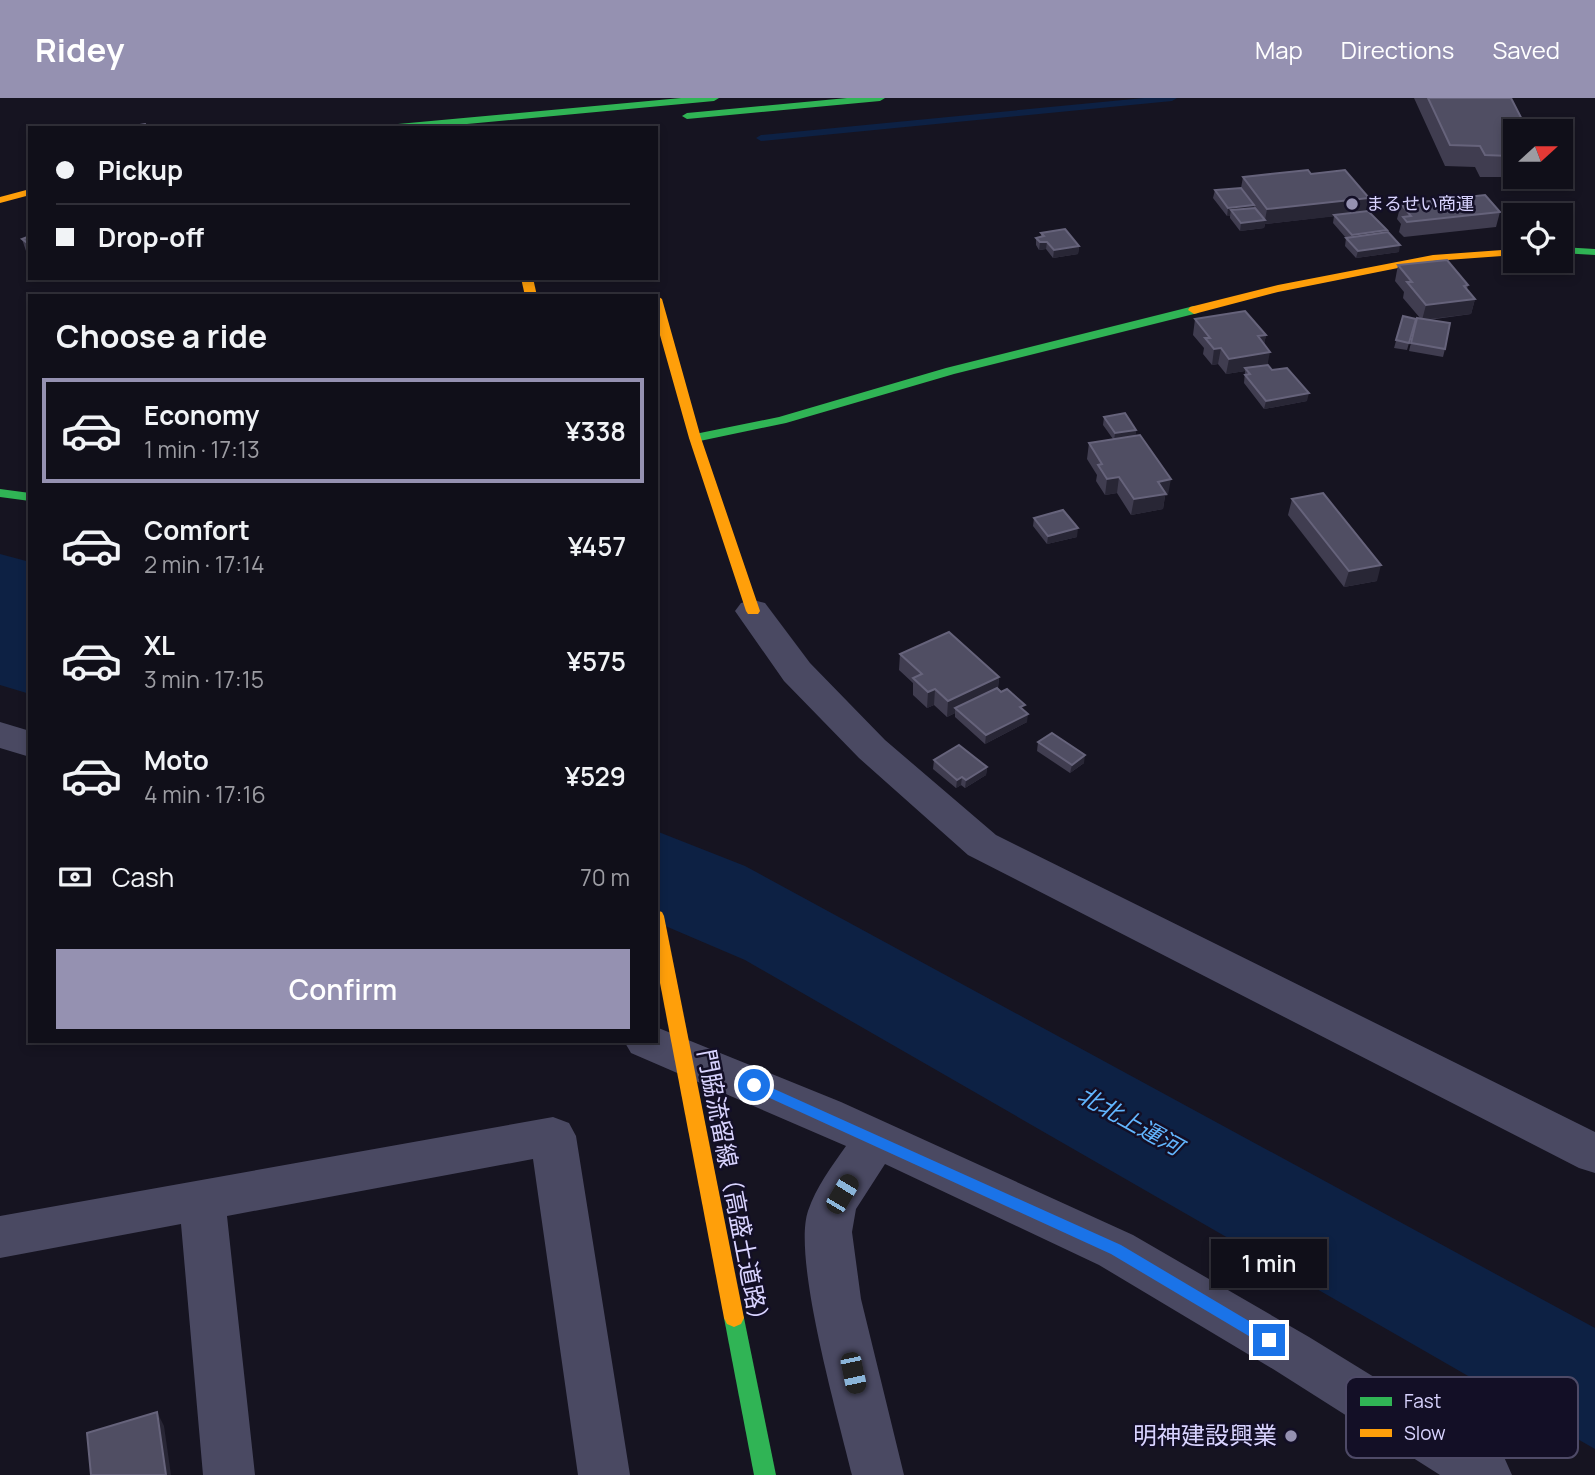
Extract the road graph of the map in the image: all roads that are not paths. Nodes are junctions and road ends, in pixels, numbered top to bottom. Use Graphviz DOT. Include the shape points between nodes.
graph roads {
  1 [pos="487,98"];
  2 [pos="714,98"];
  3 [pos="880,98"];
  4 [pos="409,126"];
  5 [pos="494,126"];
  6 [pos="593,126"];
  7 [pos="28,193"];
  8 [pos="0,200"];
  9 [pos="1573,251"];
  10 [pos="1595,252"];
  11 [pos="1503,253"];
  12 [pos="658,305"];
  13 [pos="695,438"];
  14 [pos="0,493"];
  15 [pos="28,497"];
  16 [pos="753,611"];
  17 [pos="0,735"];
  18 [pos="28,743"];
  19 [pos="658,946"];
  20 [pos="665,1049"];
  21 [pos="876,1139"];
  22 [pos="1595,1154"];
  23 [pos="202,1199"];
  24 [pos="0,1237"];
  25 [pos="1346,1387"];
  26 [pos="1459,1458"];
  27 [pos="229,1475"];
  28 [pos="604,1475"];
  29 [pos="765,1475"];
  30 [pos="878,1475"];
  31 [pos="1486,1475"];
  1 -- 5 [label="street"];
  2 -- 4 [label="street"];
  3 -- 6 [label="street"];
  7 -- 8 [label="street"];
  9 -- 10 [label="street"];
  11 -- 13 [label="street" via="1433,258 1278,289 950,371 781,421"];
  12 -- 13 [label="street"];
  13 -- 16 [label="street"];
  14 -- 15 [label="street"];
  16 -- 22 [label="street" via="797,672 872,750 982,845"];
  17 -- 18 [label="street"];
  19 -- 20 [label="street, 門脇流留線（高盛土道路）"];
  20 -- 21 [label="street"];
  20 -- 29 [label="street, 門脇流留線（高盛土道路）"];
  21 -- 25 [label="street" via="1116,1250"];
  21 -- 30 [label="street" via="830,1214 830,1257"];
  23 -- 24 [label="street"];
  23 -- 27 [label="street"];
  23 -- 28 [label="street" via="380,1171 553,1136"];
  26 -- 31 [label="street"];
}
